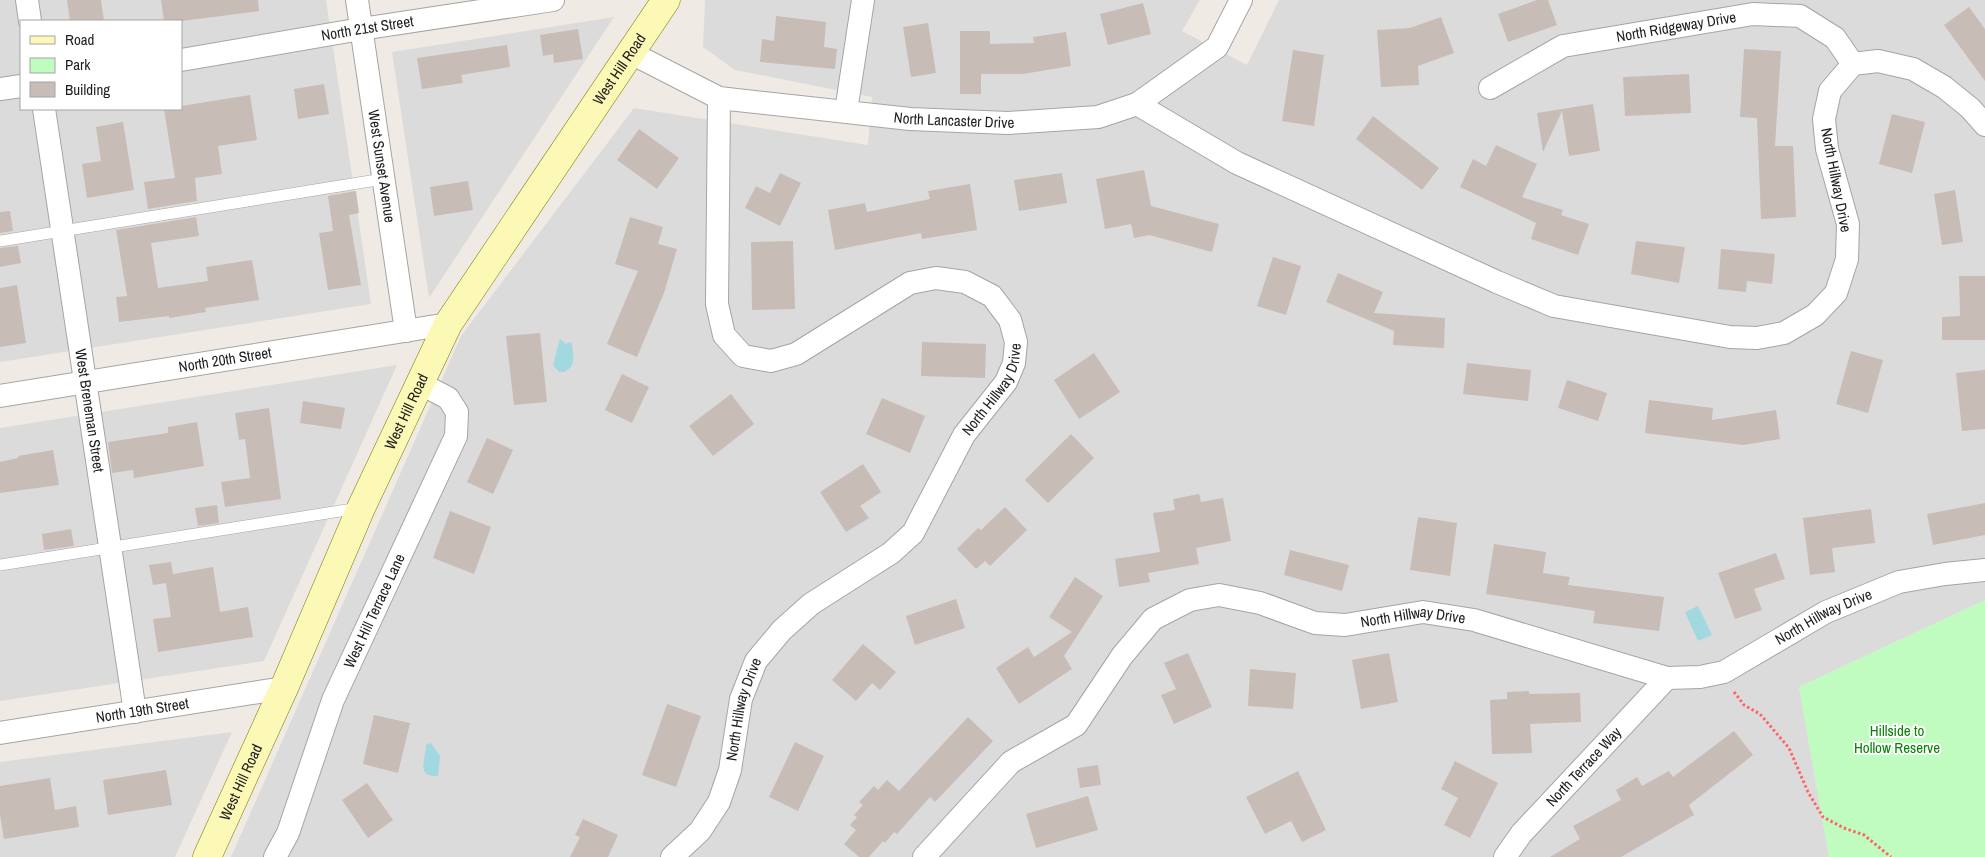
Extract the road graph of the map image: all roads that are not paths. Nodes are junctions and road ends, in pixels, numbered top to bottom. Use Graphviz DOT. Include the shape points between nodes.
graph roads {
  1 [pos="27,0"];
  2 [pos="357,0"];
  3 [pos="553,0"];
  4 [pos="664,0"];
  5 [pos="862,0"];
  6 [pos="1240,0"];
  7 [pos="30,20"];
  8 [pos="361,29"];
  9 [pos="631,53"];
  10 [pos="182,60"];
  11 [pos="1853,64"];
  12 [pos="20,86"];
  13 [pos="1490,88"];
  14 [pos="0,89"];
  15 [pos="719,98"];
  16 [pos="1137,104"];
  17 [pos="44,110"];
  18 [pos="846,111"];
  19 [pos="1985,125"];
  20 [pos="383,179"];
  21 [pos="62,232"];
  22 [pos="0,241"];
  23 [pos="448,324"];
  24 [pos="406,331"];
  25 [pos="85,382"];
  26 [pos="419,383"];
  27 [pos="0,396"];
  28 [pos="361,508"];
  29 [pos="110,547"];
  30 [pos="0,565"];
  31 [pos="1985,570"];
  32 [pos="1666,678"];
  33 [pos="284,688"];
  34 [pos="135,712"];
  35 [pos="0,733"];
  36 [pos="206,857"];
  37 [pos="275,857"];
  38 [pos="672,857"];
  39 [pos="924,857"];
  40 [pos="1505,857"];
  1 -- 7 [label="street"];
  2 -- 8 [label="street, West Sunset Avenue"];
  3 -- 8 [label="street, North 21st Street"];
  4 -- 9 [label="street, West Hill Road"];
  5 -- 18 [label="street"];
  6 -- 16 [label="street, North Lancaster Drive" via="1217,46"];
  8 -- 10 [label="street, North 21st Street"];
  8 -- 20 [label="street, West Sunset Avenue"];
  9 -- 15 [label="street, North Lancaster Drive"];
  9 -- 23 [label="street, West Hill Road"];
  11 -- 13 [label="street, North Ridgeway Drive" via="1835,38 1800,16 1753,14 1563,46"];
  11 -- 16 [label="street, North Hillway Drive" via="1830,91 1824,118 1827,148 1848,224 1847,259 1836,293 1815,315 1784,333 1757,338 1730,337 1554,306 1237,163"];
  11 -- 19 [label="street" via="1878,61 1913,69 1944,87"];
  12 -- 14 [label="street"];
  15 -- 18 [label="street, North Lancaster Drive"];
  15 -- 38 [label="street, North Hillway Drive" via="717,304 724,335 743,356 772,361 796,354 910,283 936,278 964,282 992,296 1010,320 1016,342 1014,363 1006,382 964,435 913,533 891,553 812,604 782,630 756,660 741,700 730,770 719,802 700,831"];
  16 -- 18 [label="street, North Lancaster Drive" via="1098,117 1008,123 910,119"];
  17 -- 21 [label="street, West Breneman Street"];
  20 -- 21 [label="lane"];
  20 -- 24 [label="street, West Sunset Avenue"];
  21 -- 22 [label="lane"];
  21 -- 25 [label="street, West Breneman Street"];
  23 -- 24 [label="street, North 20th Street"];
  23 -- 26 [label="street, West Hill Road"];
  24 -- 25 [label="street, North 20th Street"];
  25 -- 27 [label="street, North 20th Street"];
  25 -- 29 [label="street, West Breneman Street"];
  26 -- 28 [label="street, West Hill Road"];
  26 -- 37 [label="street, West Hill Terrace Lane" via="448,398 457,412 456,436 333,700 288,833"];
  28 -- 29 [label="lane"];
  28 -- 33 [label="street, West Hill Road"];
  29 -- 30 [label="lane"];
  29 -- 34 [label="street, West Breneman Street"];
  31 -- 32 [label="street, North Hillway Drive" via="1900,582 1826,612 1724,672 1700,677"];
  32 -- 39 [label="street, North Hillway Drive" via="1474,620 1423,612 1345,625 1315,623 1260,603 1219,595 1190,600 1154,619 1122,656 1076,725 1011,762"];
  32 -- 40 [label="street, North Terrace Way" via="1521,834"];
  33 -- 34 [label="street, North 19th Street"];
  33 -- 36 [label="street, West Hill Road"];
  34 -- 35 [label="street, North 19th Street"];
}
